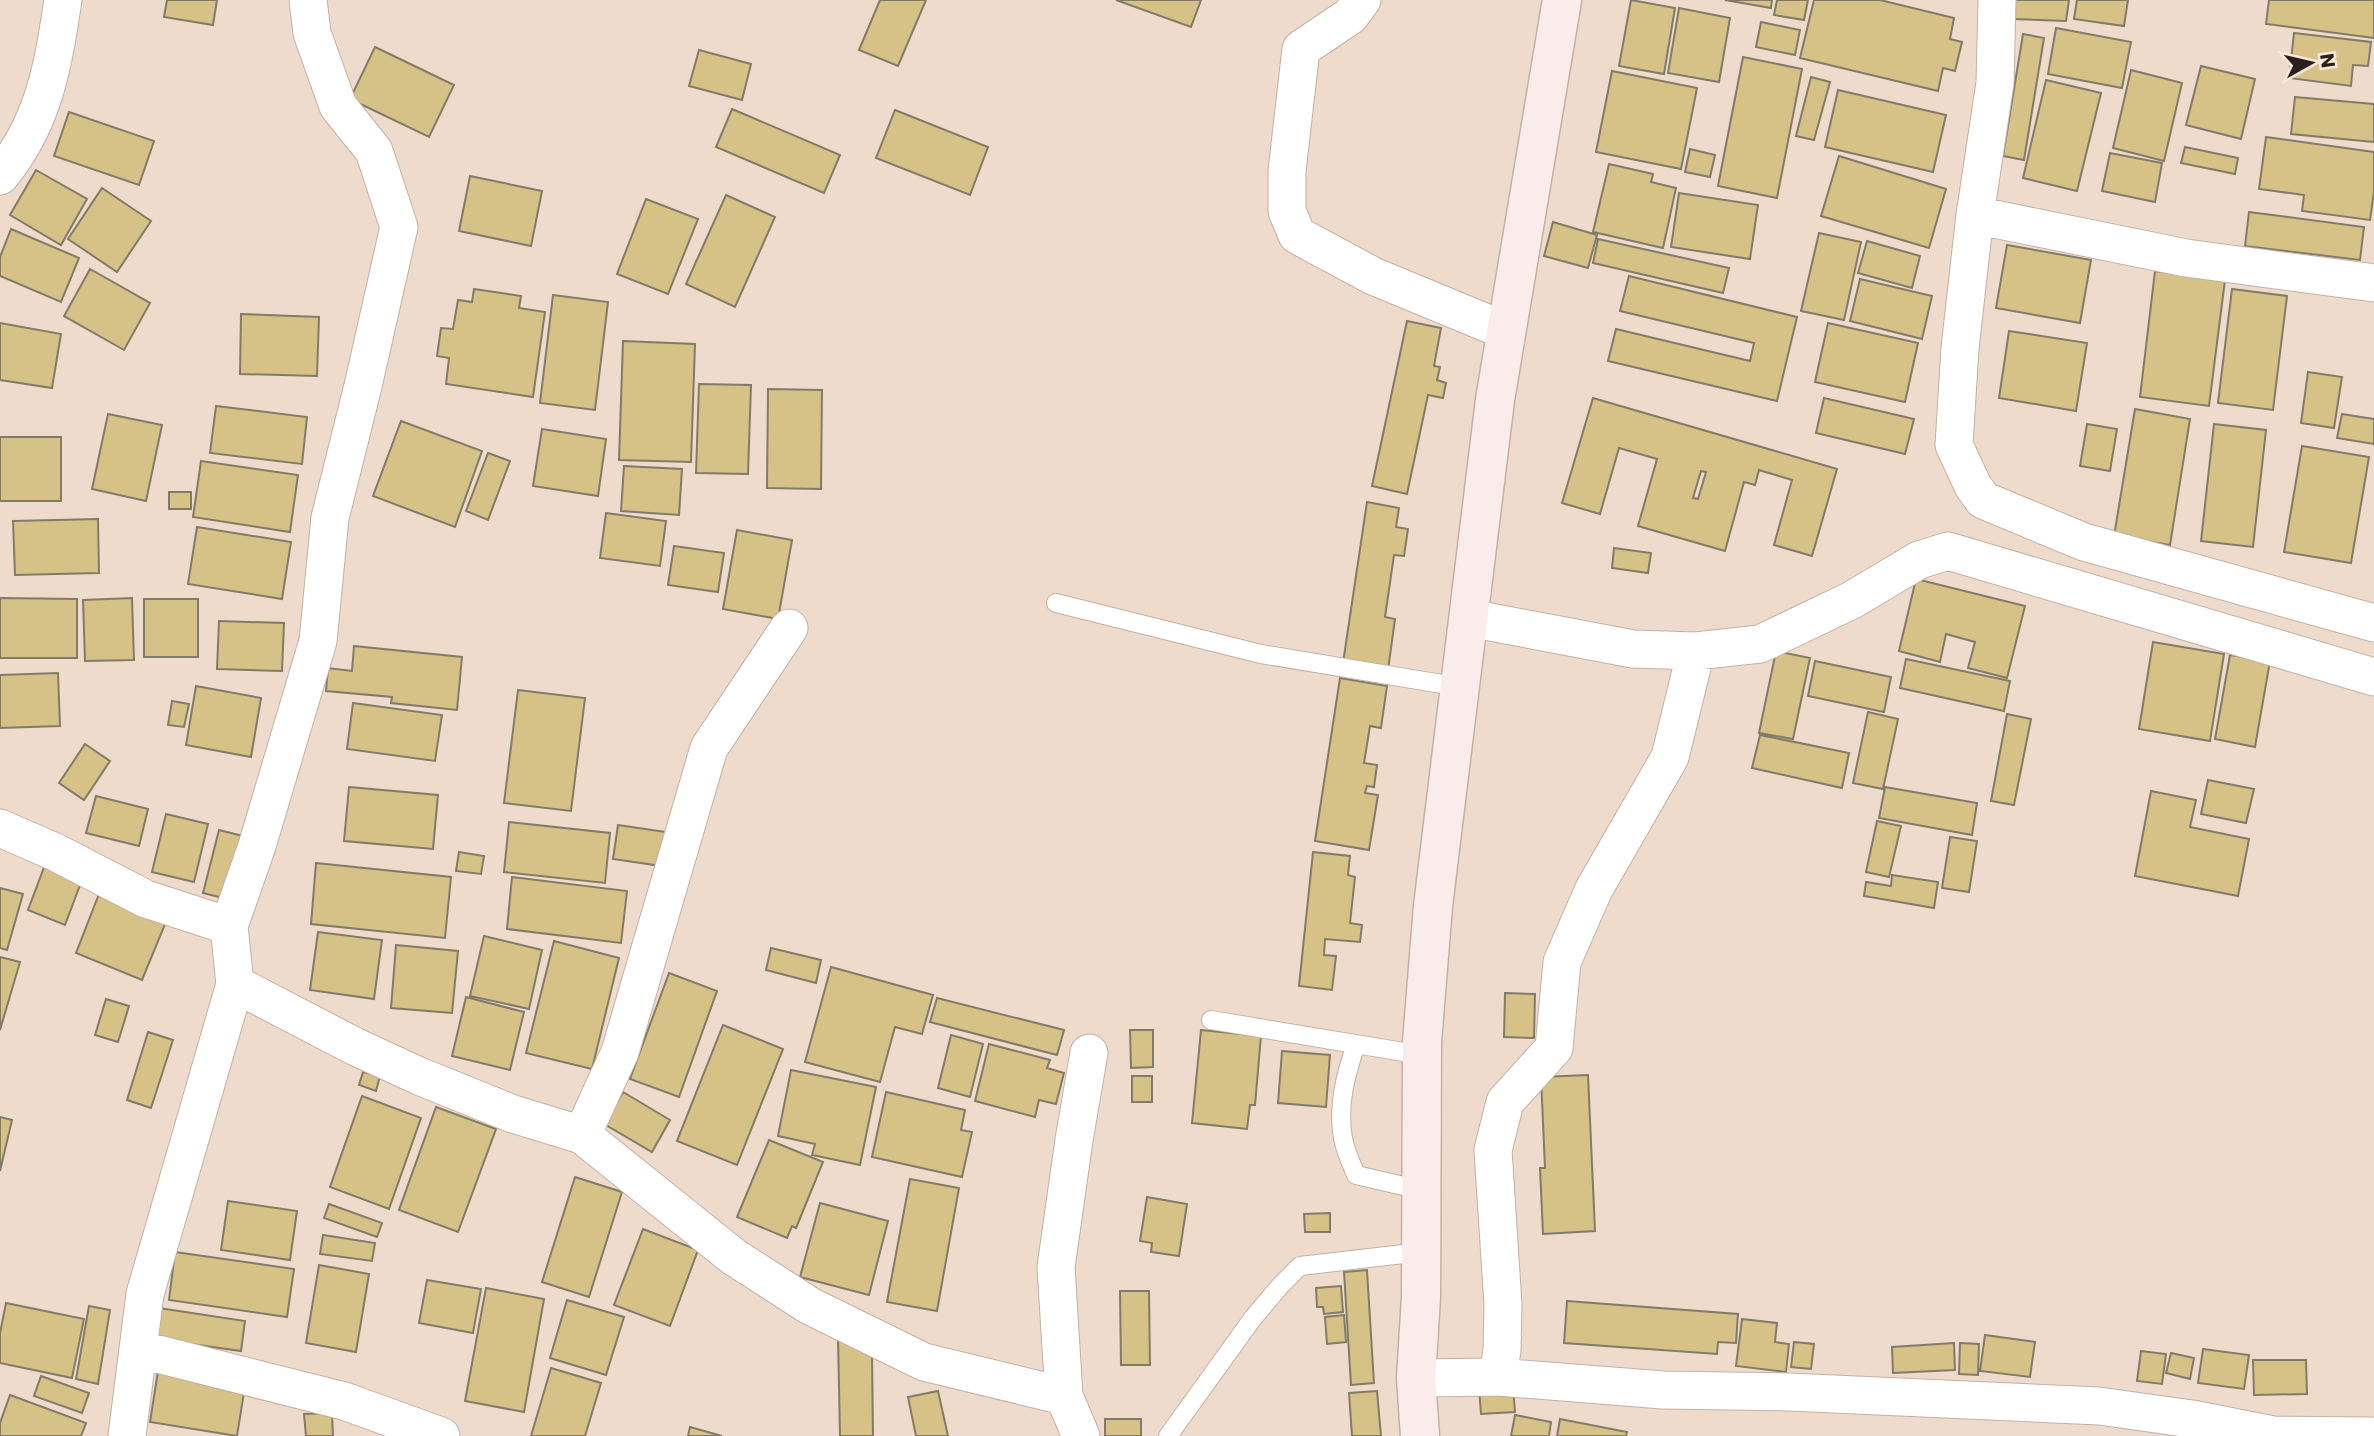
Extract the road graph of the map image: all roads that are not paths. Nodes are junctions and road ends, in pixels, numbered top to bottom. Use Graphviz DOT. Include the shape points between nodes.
graph roads {
  1 [pos="63,0"];
  2 [pos="308,0"];
  3 [pos="1362,0"];
  4 [pos="1562,0"];
  5 [pos="1997,0"];
  6 [pos="2,169"];
  7 [pos="1975,215"];
  8 [pos="2374,284"];
  9 [pos="1506,331"];
  10 [pos="1056,603"];
  11 [pos="1469,618"];
  12 [pos="2374,624"];
  13 [pos="789,628"];
  14 [pos="1696,651"];
  15 [pos="2374,677"];
  16 [pos="1460,687"];
  17 [pos="0,828"];
  18 [pos="229,926"];
  19 [pos="234,984"];
  20 [pos="1211,1020"];
  21 [pos="1356,1044"];
  22 [pos="1089,1053"];
  23 [pos="1422,1055"];
  24 [pos="582,1135"];
  25 [pos="1421,1190"];
  26 [pos="1421,1252"];
  27 [pos="138,1349"];
  28 [pos="1498,1377"];
  29 [pos="1416,1378"];
  30 [pos="1064,1396"];
  31 [pos="127,1436"];
  32 [pos="442,1436"];
  33 [pos="1081,1436"];
  34 [pos="1168,1436"];
  35 [pos="1420,1436"];
  36 [pos="2374,1436"];
  1 -- 6 [label="street" via="43,103 20,152"];
  2 -- 18 [label="street" via="312,33 338,106 374,151 399,227 330,518 318,641"];
  3 -- 9 [label="street" via="1350,16 1301,50 1287,171 1291,223 1297,235 1373,276"];
  4 -- 9 [label="main road"];
  5 -- 7 [label="street" via="1995,83"];
  7 -- 8 [label="street" via="2186,257"];
  7 -- 12 [label="street" via="1954,445 1983,500 2084,542"];
  9 -- 11 [label="main road"];
  10 -- 16 [label="lane" via="1261,654"];
  11 -- 14 [label="street" via="1633,649"];
  11 -- 16 [label="main road"];
  13 -- 24 [label="street" via="709,748 620,1052"];
  14 -- 15 [label="street" via="1760,644 1852,600 1919,560 1948,551"];
  14 -- 28 [label="street" via="1670,757 1594,889 1562,962 1554,1048 1505,1102 1493,1150 1503,1305"];
  16 -- 23 [label="main road" via="1433,906"];
  17 -- 18 [label="street" via="146,899"];
  18 -- 19 [label="street"];
  19 -- 24 [label="street" via="419,1076 513,1114"];
  19 -- 27 [label="street" via="158,1244"];
  20 -- 21 [label="lane"];
  21 -- 23 [label="lane"];
  21 -- 25 [label="lane" via="1343,1082 1342,1107 1343,1138 1356,1175"];
  22 -- 30 [label="street" via="1056,1267"];
  23 -- 25 [label="main road"];
  24 -- 30 [label="street" via="734,1257 810,1306 924,1362"];
  25 -- 26 [label="main road"];
  26 -- 29 [label="main road"];
  26 -- 34 [label="lane" via="1300,1266 1253,1318"];
  27 -- 31 [label="street"];
  27 -- 32 [label="street" via="344,1401"];
  28 -- 29 [label="street"];
  28 -- 36 [label="street" via="1663,1390 2099,1406 2273,1435"];
  29 -- 35 [label="main road"];
  30 -- 33 [label="street"];
}
